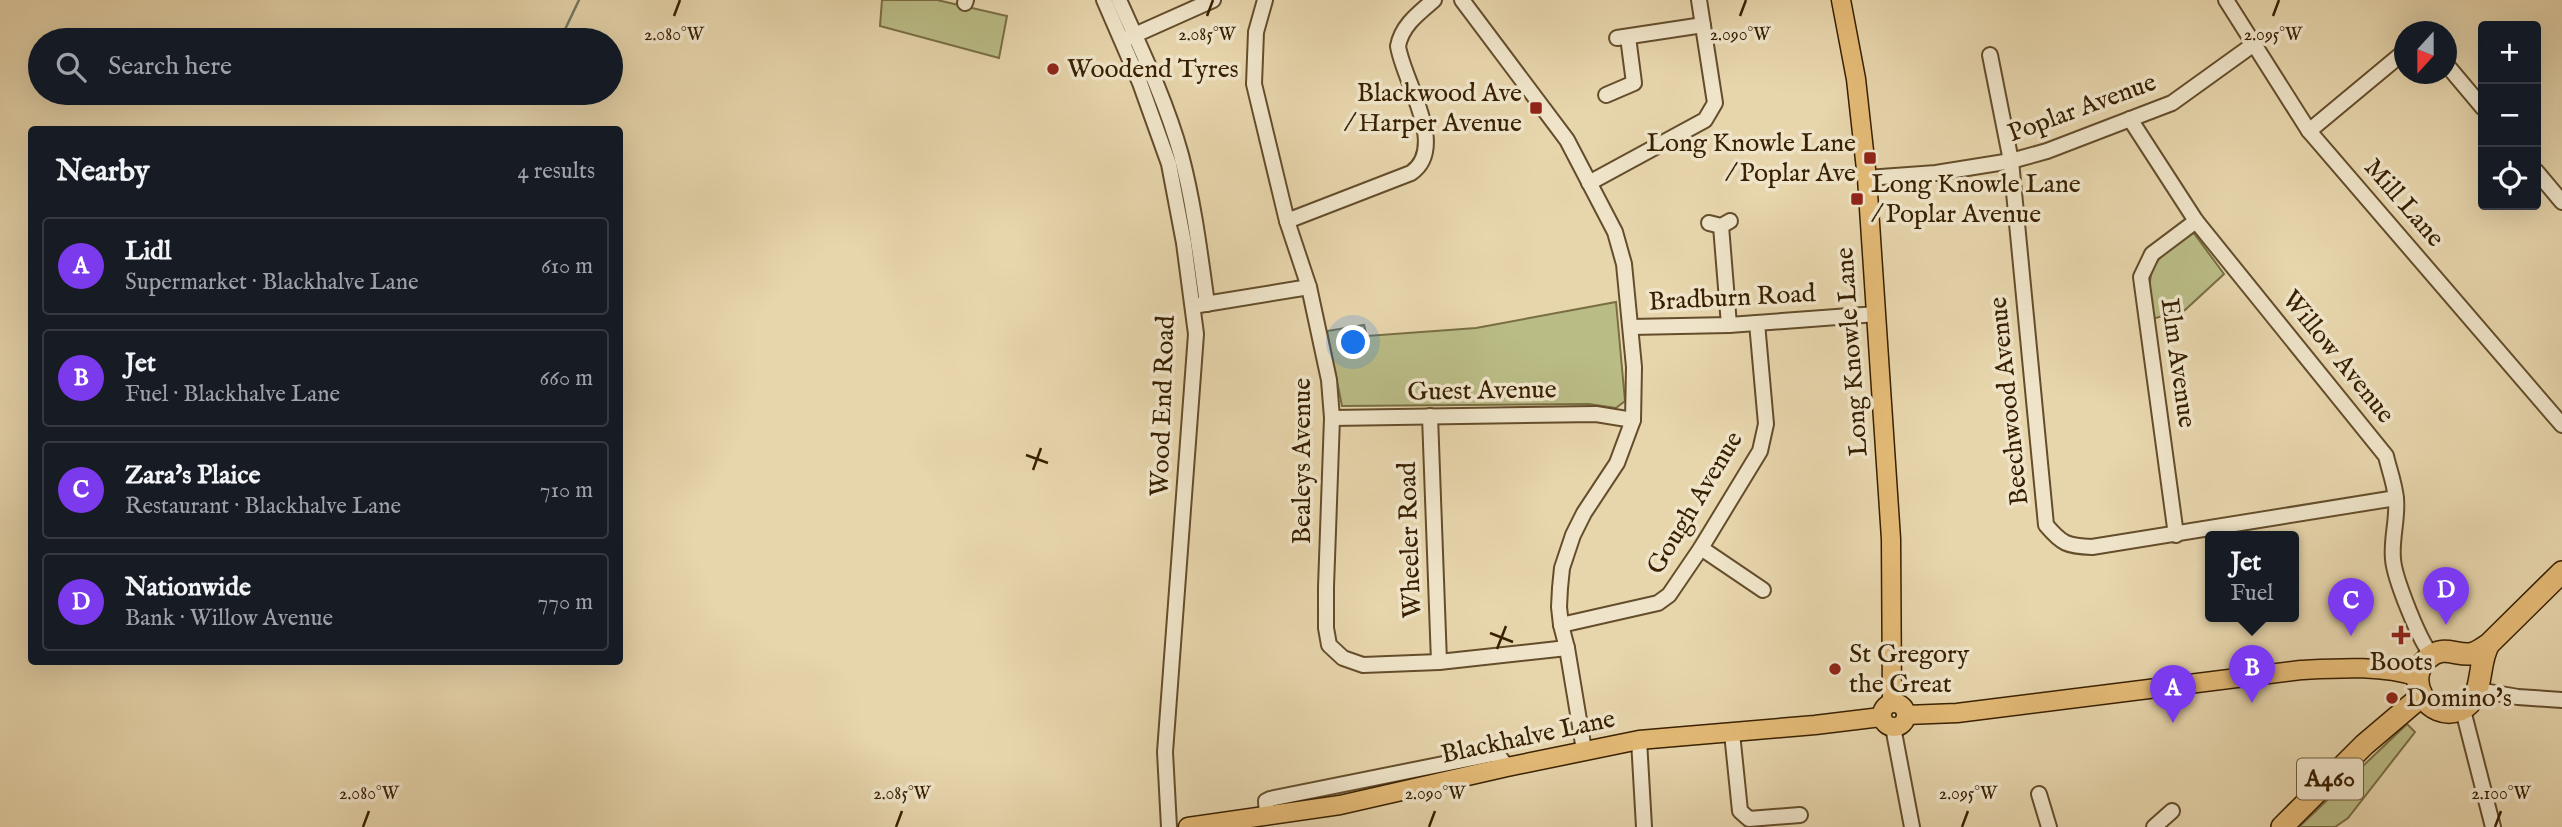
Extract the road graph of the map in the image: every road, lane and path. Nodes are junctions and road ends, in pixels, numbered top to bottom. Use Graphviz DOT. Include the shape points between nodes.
graph roads {
  1 [pos="1104,0"];
  2 [pos="1119,0"];
  3 [pos="1213,0"];
  4 [pos="1434,0"];
  5 [pos="1462,0"];
  6 [pos="1699,0"];
  7 [pos="1841,0"];
  8 [pos="2226,0"];
  9 [pos="1260,1"];
  10 [pos="1703,26"];
  11 [pos="1128,38"];
  12 [pos="2254,44"];
  13 [pos="1990,54"];
  14 [pos="2394,60"];
  15 [pos="2457,77"];
  16 [pos="1606,95"];
  17 [pos="2478,102"];
  18 [pos="2130,118"];
  19 [pos="2309,131"];
  20 [pos="2011,162"];
  21 [pos="2541,177"];
  22 [pos="1867,178"];
  23 [pos="1589,183"];
  24 [pos="2562,202"];
  25 [pos="1287,221"];
  26 [pos="2196,221"];
  27 [pos="1720,223"];
  28 [pos="1308,287"];
  29 [pos="1199,305"];
  30 [pos="1877,314"];
  31 [pos="1757,323"];
  32 [pos="1729,325"];
  33 [pos="1631,327"];
  34 [pos="1430,416"];
  35 [pos="1332,418"];
  36 [pos="1633,420"];
  37 [pos="2562,425"];
  38 [pos="2396,498"];
  39 [pos="2176,535"];
  40 [pos="1701,548"];
  41 [pos="2562,572"];
  42 [pos="1763,590"];
  43 [pos="1561,625"];
  44 [pos="2488,644"];
  45 [pos="1567,649"];
  46 [pos="2462,653"];
  47 [pos="2432,655"];
  48 [pos="1438,662"];
  49 [pos="2478,682"];
  50 [pos="2419,685"];
  51 [pos="2562,699"];
  52 [pos="2451,710"];
  53 [pos="2401,714"];
  54 [pos="1893,715"];
  55 [pos="1732,733"];
  56 [pos="1639,740"];
  57 [pos="1584,750"];
  58 [pos="2039,794"];
  59 [pos="2172,811"];
  60 [pos="1800,815"];
  61 [pos="2160,825"];
  62 [pos="1169,827"];
  63 [pos="1188,827"];
  64 [pos="1644,827"];
  65 [pos="1912,827"];
  66 [pos="2049,827"];
  67 [pos="2282,827"];
  68 [pos="2493,827"];
  1 -- 11 [label="street, Wood End Road"];
  2 -- 11 [label="street"];
  3 -- 11 [label="street"];
  4 -- 25 [label="street" via="1407,25 1398,46 1426,132 1422,162 1410,173"];
  5 -- 23 [label="street" via="1567,140"];
  6 -- 10 [label="street"];
  7 -- 22 [label="main road, Long Knowle Lane"];
  8 -- 12 [label="street, Mill Lane"];
  9 -- 25 [label="street, Bealeys Avenue" via="1254,84"];
  10 -- 16 [label="street" via="1622,38 1634,83"];
  10 -- 23 [label="street" via="1715,103 1705,120"];
  11 -- 29 [label="street, Wood End Road" via="1169,164"];
  12 -- 18 [label="street, Poplar Avenue" via="2172,103"];
  12 -- 19 [label="street, Mill Lane"];
  13 -- 20 [label="street, Beechwood Avenue"];
  14 -- 19 [label="street"];
  15 -- 17 [label="street"];
  18 -- 20 [label="street, Poplar Avenue"];
  18 -- 26 [label="street, Willow Avenue"];
  19 -- 37 [label="street, Mill Lane"];
  20 -- 22 [label="street, Poplar Avenue"];
  20 -- 39 [label="street, Beechwood Avenue" via="2046,525 2059,540 2076,547"];
  21 -- 24 [label="street"];
  22 -- 30 [label="main road, Long Knowle Lane"];
  23 -- 33 [label="street" via="1615,232 1624,264"];
  25 -- 28 [label="street, Bealeys Avenue"];
  26 -- 38 [label="street, Willow Avenue" via="2386,456"];
  26 -- 39 [label="street, Elm Avenue" via="2152,254 2141,277"];
  27 -- 32 [label="street"];
  28 -- 29 [label="street"];
  28 -- 35 [label="street, Bealeys Avenue" via="1329,380"];
  29 -- 62 [label="street, Wood End Road" via="1165,752"];
  30 -- 31 [label="street, Bradburn Road"];
  30 -- 54 [label="main road, Long Knowle Lane" via="1891,539"];
  31 -- 32 [label="street, Bradburn Road"];
  31 -- 40 [label="street, Gough Avenue" via="1766,424 1760,451"];
  32 -- 33 [label="street, Bradburn Road"];
  33 -- 36 [label="street"];
  34 -- 35 [label="street, Guest Avenue"];
  34 -- 36 [label="street, Guest Avenue" via="1597,414"];
  34 -- 48 [label="street, Wheeler Road"];
  35 -- 48 [label="street, Bealeys Avenue" via="1326,587 1329,645 1343,658 1363,665"];
  36 -- 43 [label="street" via="1617,463 1569,544 1561,576"];
  38 -- 39 [label="street, Beechwood Avenue"];
  38 -- 47 [label="street, Willow Avenue" via="2395,573"];
  40 -- 42 [label="street"];
  40 -- 43 [label="street, Gough Avenue" via="1669,595 1658,603"];
  41 -- 44 [label="highway"];
  43 -- 45 [label="street"];
  44 -- 46 [label="highway" via="2478,652"];
  44 -- 49 [label="highway"];
  45 -- 48 [label="street, Bealeys Avenue"];
  45 -- 57 [label="street"];
  46 -- 47 [label="highway" via="2449,650"];
  46 -- 49 [label="highway" via="2473,663"];
  47 -- 50 [label="highway" via="2423,663"];
  49 -- 51 [label="street" via="2518,697"];
  49 -- 52 [label="highway" via="2471,702"];
  50 -- 52 [label="highway" via="2431,706"];
  50 -- 53 [label="highway, A460" via="2417,700"];
  50 -- 54 [label="main road, Blackhalve Lane" via="2402,672 2334,668 1957,713"];
  52 -- 53 [label="highway"];
  52 -- 68 [label="street"];
  53 -- 67 [label="highway, A460"];
  54 -- 55 [label="main road, Blackhalve Lane"];
  54 -- 65 [label="street"];
  55 -- 56 [label="main road, Blackhalve Lane"];
  55 -- 60 [label="street" via="1740,811 1749,819"];
  56 -- 57 [label="main road, Blackhalve Lane"];
  56 -- 64 [label="street"];
  57 -- 63 [label="main road, Blackhalve Lane" via="1375,798"];
  58 -- 66 [label="street"];
  59 -- 61 [label="street"];
}
